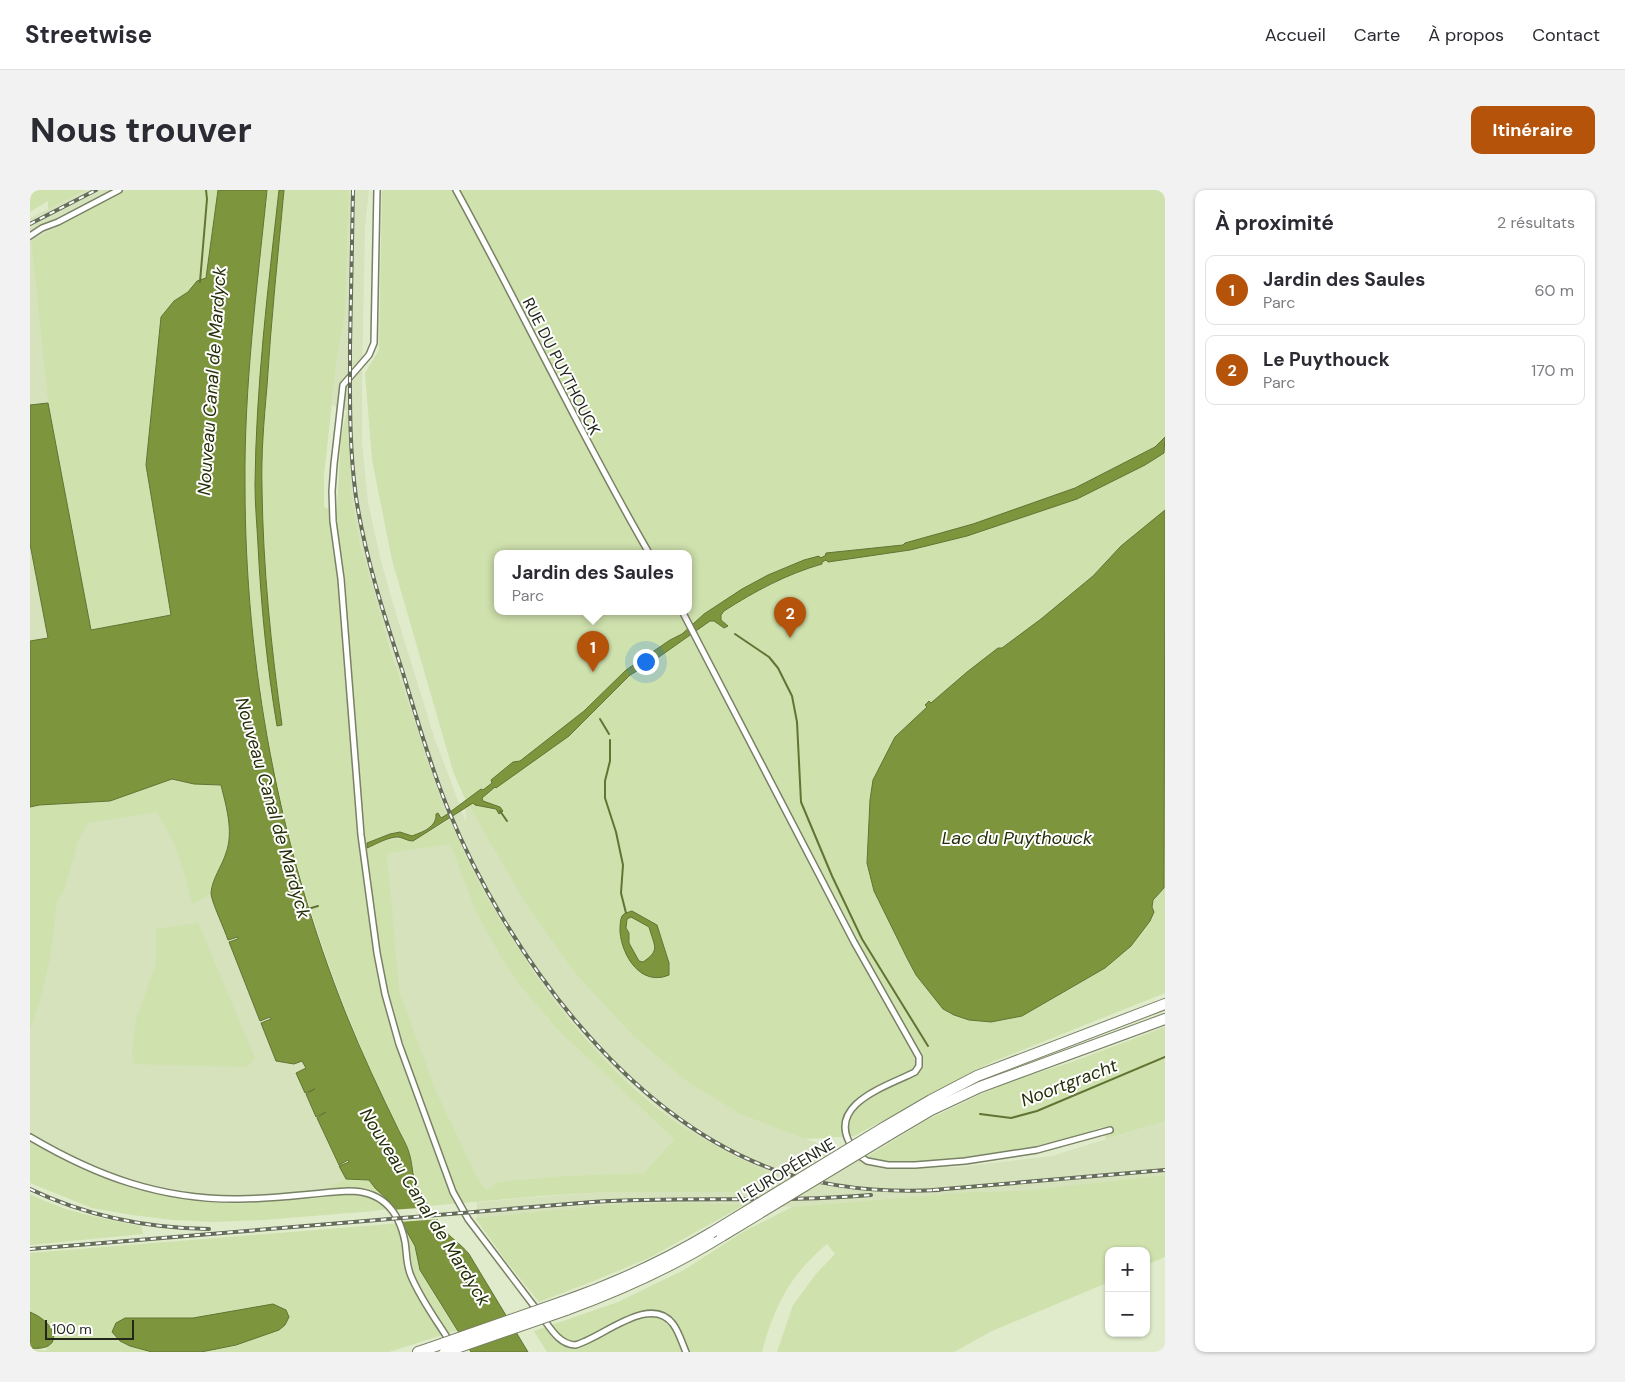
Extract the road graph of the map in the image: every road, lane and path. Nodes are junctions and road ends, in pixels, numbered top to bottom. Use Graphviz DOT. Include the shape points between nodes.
graph roads {
  1 [pos="119,190"];
  2 [pos="377,190"];
  3 [pos="456,190"];
  4 [pos="30,236"];
  5 [pos="647,550"];
  6 [pos="684,615"];
  7 [pos="1165,1004"];
  8 [pos="1165,1019"];
  9 [pos="1110,1130"];
  10 [pos="885,1132"];
  11 [pos="30,1137"];
  12 [pos="564,1306"];
  13 [pos="418,1352"];
  14 [pos="445,1352"];
  15 [pos="456,1352"];
  16 [pos="686,1352"];
  1 -- 4 [label="street"];
  2 -- 16 [label="street" via="374,343 344,385 332,491 362,850 375,945 387,1002 405,1062 455,1196 496,1258 558,1337 566,1343 578,1344 638,1315 652,1312 672,1322"];
  3 -- 5 [label="street, RUE DU PUYTHOUCK" via="598,463"];
  6 -- 9 [label="street" via="847,929 919,1057 920,1064 916,1070 866,1096 848,1114 849,1143 861,1158 877,1164 915,1165 974,1160 1037,1150"];
  7 -- 10 [label="highway, L'EUROPÉENNE" via="977,1076 941,1094"];
  8 -- 10 [label="highway, L'EUROPÉENNE" via="980,1087"];
  10 -- 12 [label="highway, L'EUROPÉENNE, bridge" via="646,1269"];
  10 -- 12 [label="highway, L'EUROPÉENNE, bridge" via="675,1264 644,1279"];
  11 -- 15 [label="street" via="103,1175 168,1193 241,1200 318,1193 365,1192 376,1196 388,1205 403,1233 412,1278"];
  12 -- 13 [label="highway, L'EUROPÉENNE, bridge"];
  12 -- 14 [label="highway, L'EUROPÉENNE, bridge"];
}
